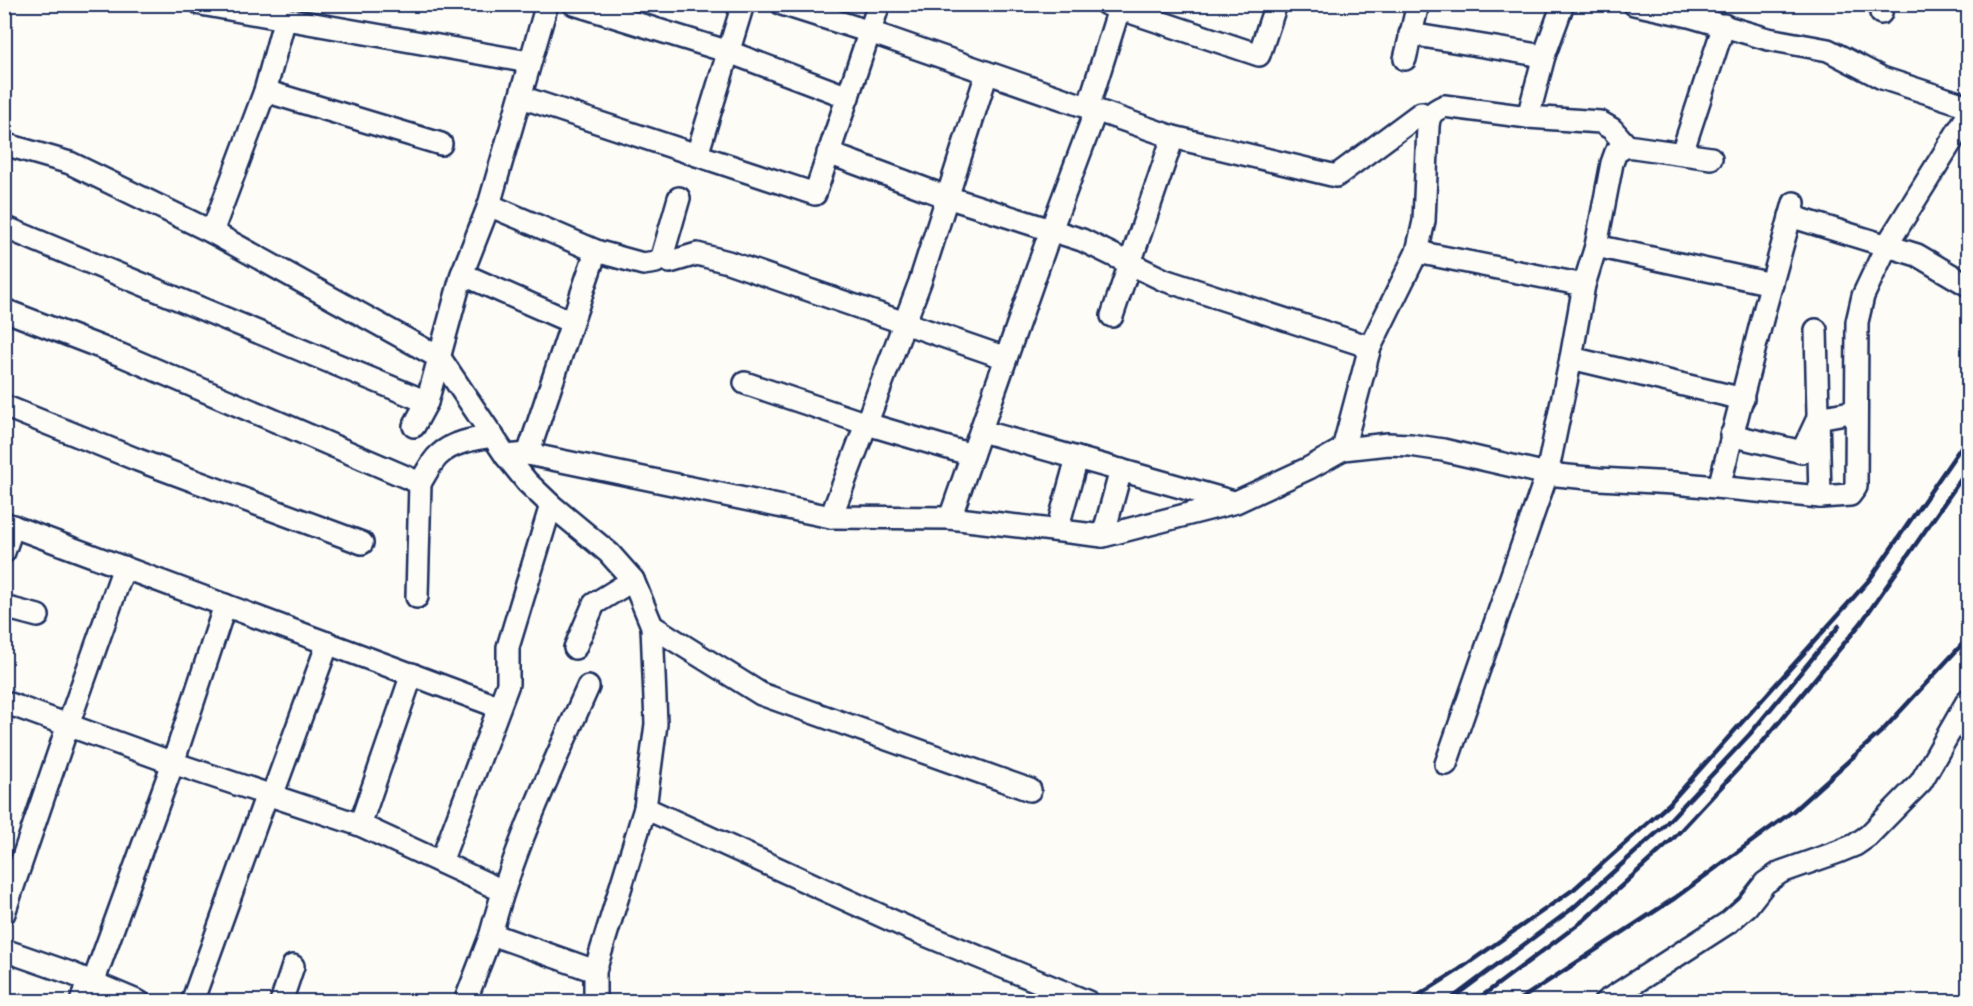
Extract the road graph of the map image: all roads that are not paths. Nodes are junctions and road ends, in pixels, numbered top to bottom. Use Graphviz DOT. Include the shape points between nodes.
graph roads {
  1 [pos="201,4"];
  2 [pos="547,4"];
  3 [pos="574,4"];
  4 [pos="743,4"];
  5 [pos="782,4"];
  6 [pos="879,4"];
  7 [pos="1276,4"];
  8 [pos="1418,4"];
  9 [pos="1563,4"];
  10 [pos="1634,4"];
  11 [pos="1110,6"];
  12 [pos="1663,7"];
  13 [pos="285,18"];
  14 [pos="1724,26"];
  15 [pos="870,32"];
  16 [pos="1410,34"];
  17 [pos="729,52"];
  18 [pos="1544,57"];
  19 [pos="1405,59"];
  20 [pos="529,62"];
  21 [pos="987,73"];
  22 [pos="265,91"];
  23 [pos="521,97"];
  24 [pos="848,97"];
  25 [pos="1968,106"];
  26 [pos="1092,109"];
  27 [pos="1421,113"];
  28 [pos="1968,115"];
  29 [pos="1528,117"];
  30 [pos="1173,137"];
  31 [pos="4,144"];
  32 [pos="441,144"];
  33 [pos="1627,146"];
  34 [pos="828,153"];
  35 [pos="1682,153"];
  36 [pos="696,155"];
  37 [pos="1711,158"];
  38 [pos="947,197"];
  39 [pos="679,198"];
  40 [pos="489,205"];
  41 [pos="4,227"];
  42 [pos="1051,230"];
  43 [pos="212,232"];
  44 [pos="1887,245"];
  45 [pos="1596,246"];
  46 [pos="596,251"];
  47 [pos="1417,252"];
  48 [pos="662,257"];
  49 [pos="1129,262"];
  50 [pos="462,274"];
  51 [pos="1772,284"];
  52 [pos="1584,285"];
  53 [pos="1968,285"];
  54 [pos="4,310"];
  55 [pos="1112,316"];
  56 [pos="571,322"];
  57 [pos="905,323"];
  58 [pos="1816,330"];
  59 [pos="1370,347"];
  60 [pos="440,358"];
  61 [pos="1006,358"];
  62 [pos="1571,358"];
  63 [pos="745,383"];
  64 [pos="1743,399"];
  65 [pos="427,402"];
  66 [pos="4,406"];
  67 [pos="1857,411"];
  68 [pos="1818,417"];
  69 [pos="867,424"];
  70 [pos="414,426"];
  71 [pos="981,431"];
  72 [pos="1731,435"];
  73 [pos="493,436"];
  74 [pos="1343,449"];
  75 [pos="528,454"];
  76 [pos="972,455"];
  77 [pos="506,456"];
  78 [pos="1077,458"];
  79 [pos="1121,470"];
  80 [pos="1546,474"];
  81 [pos="420,483"];
  82 [pos="1719,487"];
  83 [pos="1820,497"];
  84 [pos="1236,502"];
  85 [pos="551,505"];
  86 [pos="831,517"];
  87 [pos="950,518"];
  88 [pos="9,525"];
  89 [pos="1058,530"];
  90 [pos="1103,536"];
  91 [pos="362,543"];
  92 [pos="4,552"];
  93 [pos="124,567"];
  94 [pos="633,580"];
  95 [pos="417,597"];
  96 [pos="225,605"];
  97 [pos="4,607"];
  98 [pos="38,616"];
  99 [pos="652,626"];
  100 [pos="328,643"];
  101 [pos="575,648"];
  102 [pos="412,674"];
  103 [pos="588,687"];
  104 [pos="1968,700"];
  105 [pos="4,702"];
  106 [pos="499,707"];
  107 [pos="68,725"];
  108 [pos="173,763"];
  109 [pos="1446,764"];
  110 [pos="1030,790"];
  111 [pos="270,795"];
  112 [pos="645,808"];
  113 [pos="360,825"];
  114 [pos="441,862"];
  115 [pos="503,891"];
  116 [pos="4,913"];
  117 [pos="492,932"];
  118 [pos="4,950"];
  119 [pos="293,966"];
  120 [pos="595,971"];
  121 [pos="91,982"];
  122 [pos="81,1002"];
  123 [pos="139,1002"];
  124 [pos="192,1002"];
  125 [pos="281,1002"];
  126 [pos="465,1002"];
  127 [pos="595,1002"];
  128 [pos="1088,1002"];
  129 [pos="1605,1002"];
  1 -- 13 [label="street"];
  2 -- 20 [label="street"];
  3 -- 17 [label="street"];
  4 -- 17 [label="street"];
  5 -- 15 [label="street"];
  6 -- 15 [label="street"];
  7 -- 11 [label="street" via="1259,56"];
  8 -- 16 [label="street"];
  9 -- 18 [label="street"];
  10 -- 12 [label="street"];
  11 -- 26 [label="street"];
  12 -- 14 [label="street"];
  13 -- 20 [label="street"];
  13 -- 22 [label="street"];
  14 -- 25 [label="street" via="1828,50 1882,78"];
  14 -- 35 [label="street"];
  15 -- 21 [label="street"];
  15 -- 24 [label="street"];
  16 -- 18 [label="street"];
  16 -- 19 [label="street"];
  17 -- 24 [label="street"];
  17 -- 36 [label="street"];
  18 -- 29 [label="street"];
  20 -- 23 [label="street"];
  21 -- 26 [label="street"];
  21 -- 38 [label="street"];
  22 -- 32 [label="street"];
  22 -- 43 [label="street"];
  23 -- 36 [label="street"];
  23 -- 40 [label="street"];
  24 -- 34 [label="street"];
  26 -- 30 [label="street"];
  26 -- 42 [label="street"];
  27 -- 30 [label="street" via="1336,176"];
  28 -- 44 [label="street"];
  29 -- 33 [label="street" via="1600,122"];
  29 -- 47 [label="street" via="1444,106 1433,111 1429,116 1425,221"];
  30 -- 49 [label="street"];
  31 -- 43 [label="street" via="69,163"];
  33 -- 35 [label="street"];
  33 -- 45 [label="street" via="1617,152 1612,163"];
  34 -- 36 [label="street" via="814,194"];
  34 -- 38 [label="street"];
  35 -- 37 [label="street"];
  38 -- 42 [label="street"];
  38 -- 57 [label="street"];
  39 -- 48 [label="street"];
  40 -- 46 [label="street"];
  40 -- 50 [label="street"];
  41 -- 65 [label="street"];
  42 -- 49 [label="street"];
  42 -- 61 [label="street"];
  43 -- 60 [label="street"];
  44 -- 51 [label="street" via="1792,210"];
  44 -- 53 [label="street" via="1917,255"];
  44 -- 67 [label="street" via="1863,296 1857,322"];
  45 -- 51 [label="street"];
  45 -- 52 [label="street"];
  46 -- 48 [label="street" via="643,264"];
  46 -- 56 [label="street"];
  47 -- 52 [label="street"];
  47 -- 59 [label="street"];
  48 -- 57 [label="street" via="670,262 697,254 728,262"];
  49 -- 55 [label="street"];
  49 -- 59 [label="street" via="1164,280"];
  50 -- 56 [label="street"];
  50 -- 60 [label="street"];
  51 -- 64 [label="street"];
  52 -- 62 [label="street"];
  54 -- 81 [label="street" via="121,355"];
  56 -- 75 [label="street"];
  57 -- 61 [label="street"];
  57 -- 69 [label="street"];
  58 -- 68 [label="street"];
  59 -- 74 [label="street"];
  60 -- 65 [label="street"];
  60 -- 73 [label="street"];
  61 -- 71 [label="street"];
  62 -- 64 [label="street"];
  62 -- 80 [label="street"];
  63 -- 69 [label="street"];
  64 -- 72 [label="street"];
  65 -- 70 [label="street"];
  66 -- 91 [label="street"];
  67 -- 68 [label="street"];
  67 -- 83 [label="street" via="1856,487 1851,495"];
  68 -- 72 [label="street" via="1802,452"];
  68 -- 83 [label="street"];
  69 -- 76 [label="street"];
  69 -- 86 [label="street"];
  71 -- 76 [label="street"];
  71 -- 78 [label="street"];
  72 -- 82 [label="street"];
  73 -- 77 [label="street"];
  73 -- 81 [label="street" via="468,440 438,455"];
  74 -- 80 [label="street" via="1410,445"];
  74 -- 84 [label="street"];
  75 -- 77 [label="street"];
  75 -- 86 [label="street"];
  76 -- 87 [label="street"];
  77 -- 85 [label="street"];
  78 -- 79 [label="street"];
  78 -- 89 [label="street"];
  79 -- 84 [label="street"];
  79 -- 90 [label="street"];
  80 -- 82 [label="street"];
  80 -- 109 [label="street"];
  81 -- 95 [label="street"];
  82 -- 83 [label="street"];
  84 -- 90 [label="street"];
  85 -- 94 [label="street" via="609,553"];
  85 -- 106 [label="street" via="508,647 508,684"];
  86 -- 87 [label="street"];
  87 -- 89 [label="street"];
  88 -- 92 [label="street"];
  88 -- 93 [label="street"];
  89 -- 90 [label="street"];
  93 -- 96 [label="street"];
  93 -- 107 [label="street"];
  94 -- 99 [label="street"];
  94 -- 101 [label="street" via="594,604"];
  96 -- 100 [label="street"];
  96 -- 108 [label="street"];
  97 -- 98 [label="street"];
  99 -- 110 [label="street" via="761,694"];
  99 -- 112 [label="street" via="656,724"];
  100 -- 102 [label="street"];
  100 -- 111 [label="street"];
  102 -- 106 [label="street"];
  102 -- 113 [label="street"];
  103 -- 115 [label="street"];
  104 -- 129 [label="street" via="1921,782 1868,836 1838,852 1780,872 1729,922"];
  105 -- 107 [label="street"];
  106 -- 114 [label="street"];
  107 -- 108 [label="street"];
  107 -- 116 [label="street"];
  108 -- 111 [label="street"];
  108 -- 121 [label="street"];
  111 -- 113 [label="street"];
  111 -- 124 [label="street"];
  112 -- 120 [label="street"];
  112 -- 128 [label="street" via="906,927"];
  113 -- 114 [label="street"];
  114 -- 115 [label="street"];
  115 -- 117 [label="street"];
  117 -- 120 [label="street"];
  117 -- 126 [label="street"];
  118 -- 121 [label="street"];
  119 -- 125 [label="street"];
  120 -- 127 [label="street"];
  121 -- 122 [label="street"];
  121 -- 123 [label="street"];
}
